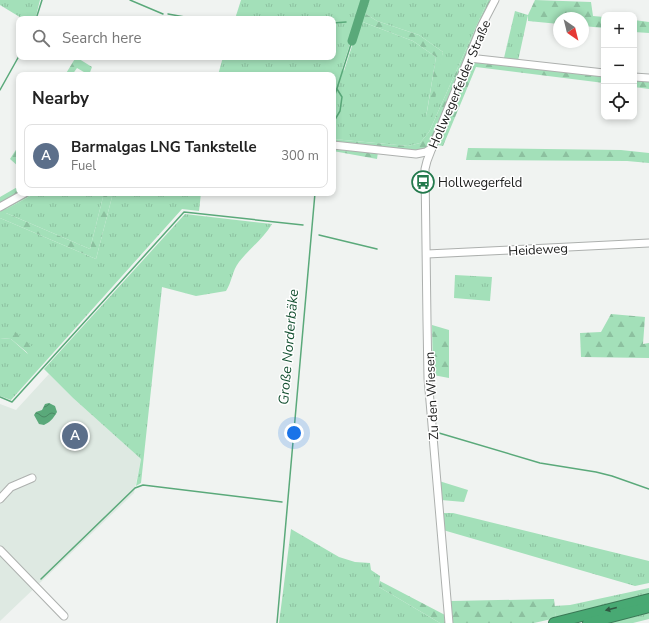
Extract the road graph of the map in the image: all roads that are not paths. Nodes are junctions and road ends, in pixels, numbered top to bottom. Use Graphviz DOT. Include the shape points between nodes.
graph roads {
  1 [pos="495,0"];
  2 [pos="469,58"];
  3 [pos="601,73"];
  4 [pos="637,77"];
  5 [pos="649,78"];
  6 [pos="336,145"];
  7 [pos="432,148"];
  8 [pos="416,154"];
  9 [pos="426,169"];
  10 [pos="20,196"];
  11 [pos="0,207"];
  12 [pos="649,243"];
  13 [pos="427,254"];
  14 [pos="32,478"];
  15 [pos="0,498"];
  16 [pos="0,550"];
  17 [pos="649,599"];
  18 [pos="649,607"];
  19 [pos="64,616"];
  20 [pos="449,623"];
  21 [pos="554,623"];
  22 [pos="588,623"];
  1 -- 2 [label="street, Hollwegerfelder Straße"];
  2 -- 3 [label="street"];
  2 -- 7 [label="street, Hollwegerfelder Straße"];
  4 -- 5 [label="street"];
  6 -- 8 [label="street"];
  7 -- 8 [label="street"];
  7 -- 9 [label="street, Hollwegerfelder Straße"];
  8 -- 9 [label="street"];
  9 -- 13 [label="street, Zu den Wiesen"];
  10 -- 11 [label="street"];
  12 -- 13 [label="street, Heideweg"];
  13 -- 20 [label="street, Zu den Wiesen" via="428,378"];
  14 -- 15 [label="street" via="11,487"];
  16 -- 19 [label="street"];
  17 -- 21 [label="highway, one-way"];
  18 -- 22 [label="highway"];
}
